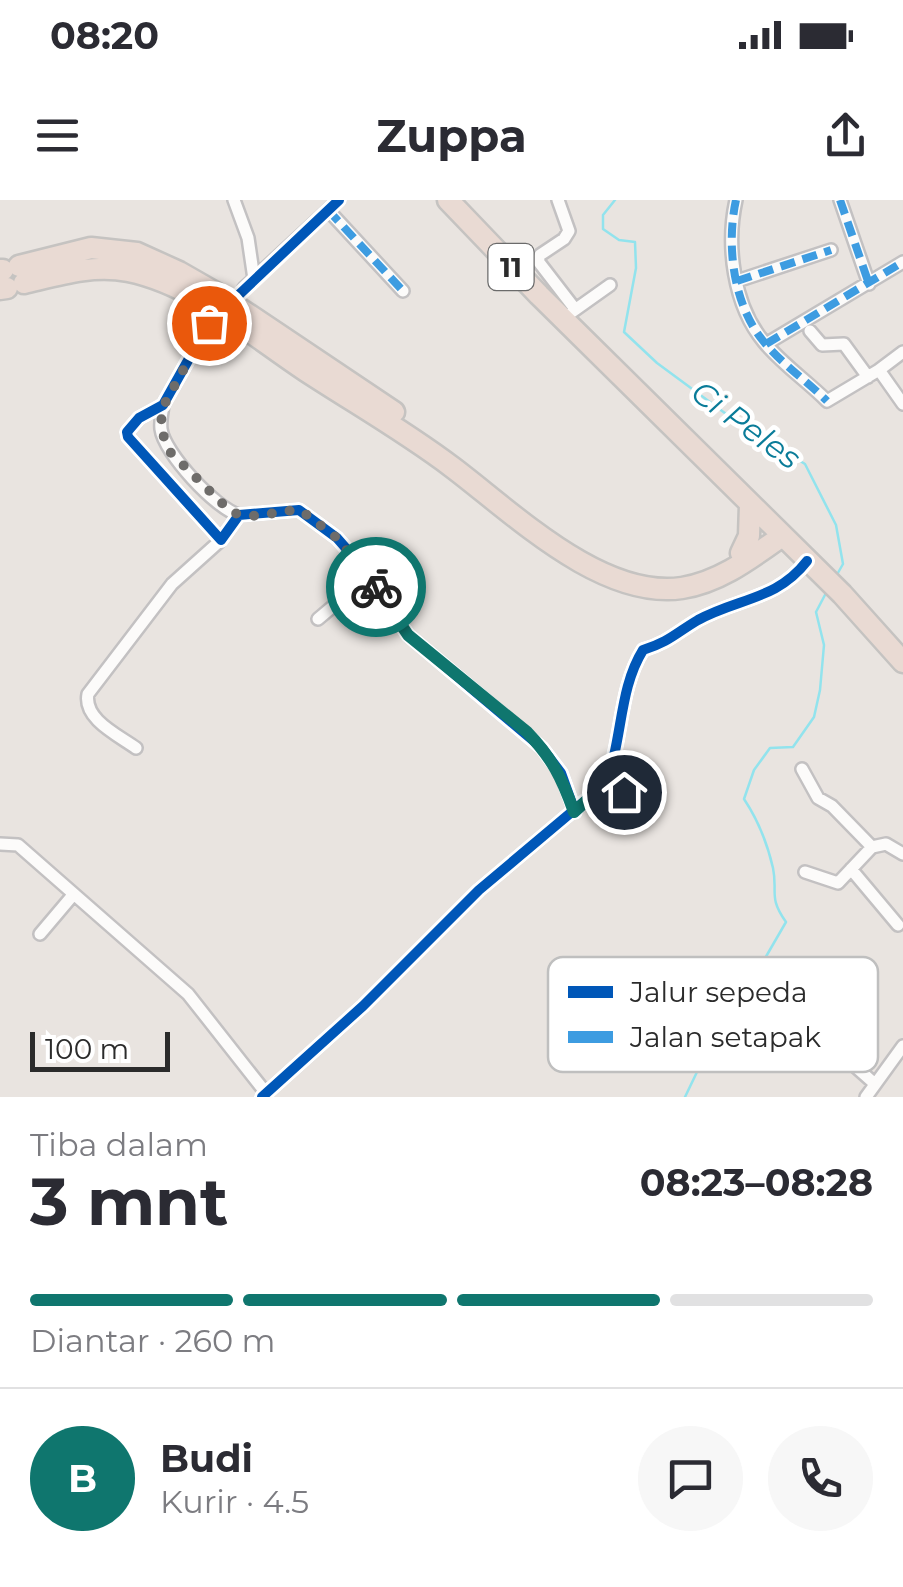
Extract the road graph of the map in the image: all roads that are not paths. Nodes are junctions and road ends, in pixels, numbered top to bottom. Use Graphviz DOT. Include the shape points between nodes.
graph roads {
  1 [pos="234,200"];
  2 [pos="340,200"];
  3 [pos="448,200"];
  4 [pos="558,200"];
  5 [pos="736,200"];
  6 [pos="840,200"];
  7 [pos="328,210"];
  8 [pos="831,250"];
  9 [pos="392,257"];
  10 [pos="903,262"];
  11 [pos="382,266"];
  12 [pos="888,273"];
  13 [pos="9,278"];
  14 [pos="903,280"];
  15 [pos="737,281"];
  16 [pos="869,284"];
  17 [pos="610,285"];
  18 [pos="403,292"];
  19 [pos="570,314"];
  20 [pos="209,323"];
  21 [pos="810,331"];
  22 [pos="766,344"];
  23 [pos="903,352"];
  24 [pos="874,374"];
  25 [pos="903,404"];
  26 [pos="164,405"];
  27 [pos="750,506"];
  28 [pos="239,515"];
  29 [pos="778,532"];
  30 [pos="221,540"];
  31 [pos="743,557"];
  32 [pos="814,567"];
  33 [pos="372,582"];
  34 [pos="318,619"];
  35 [pos="903,662"];
  36 [pos="136,748"];
  37 [pos="802,769"];
  38 [pos="605,784"];
  39 [pos="643,800"];
  40 [pos="574,812"];
  41 [pos="0,844"];
  42 [pos="872,847"];
  43 [pos="903,854"];
  44 [pos="851,869"];
  45 [pos="805,872"];
  46 [pos="73,895"];
  47 [pos="898,925"];
  48 [pos="40,934"];
  49 [pos="903,1046"];
  50 [pos="861,1072"];
  51 [pos="875,1084"];
  52 [pos="264,1095"];
  53 [pos="866,1097"];
  1 -- 7 [label="street" via="248,238 249,284"];
  2 -- 7 [label="street"];
  3 -- 19 [label="highway, 11"];
  4 -- 19 [label="street" via="569,230 538,262"];
  5 -- 15 [label="street" via="730,243"];
  6 -- 16 [label="street"];
  7 -- 11 [label="street"];
  8 -- 15 [label="street"];
  9 -- 11 [label="street"];
  10 -- 12 [label="street"];
  11 -- 18 [label="street"];
  12 -- 14 [label="street"];
  12 -- 16 [label="street"];
  13 -- 31 [label="highway" via="91,248 136,253 221,296 608,562 685,574"];
  15 -- 22 [label="street"];
  16 -- 22 [label="street"];
  17 -- 19 [label="street"];
  19 -- 27 [label="highway, 11"];
  20 -- 26 [label="street"];
  21 -- 24 [label="street" via="822,344 844,344"];
  22 -- 24 [label="street" via="827,401"];
  23 -- 24 [label="street"];
  24 -- 25 [label="street"];
  26 -- 28 [label="street" via="160,427 170,452 224,509"];
  26 -- 30 [label="street" via="139,418 128,438"];
  27 -- 29 [label="highway, 11"];
  27 -- 31 [label="highway"];
  28 -- 30 [label="street"];
  28 -- 33 [label="street" via="299,510 337,538"];
  29 -- 31 [label="highway"];
  29 -- 32 [label="highway, 11"];
  30 -- 36 [label="street" via="172,584 88,694 90,713"];
  31 -- 32 [label="highway" via="786,554"];
  32 -- 35 [label="highway, 11"];
  32 -- 38 [label="street" via="643,650"];
  33 -- 34 [label="street"];
  33 -- 40 [label="street" via="408,635 542,748"];
  37 -- 42 [label="street" via="818,798"];
  38 -- 39 [label="street"];
  38 -- 40 [label="street"];
  40 -- 52 [label="street" via="480,890"];
  41 -- 46 [label="street" via="18,844"];
  42 -- 43 [label="street" via="886,844"];
  42 -- 44 [label="street"];
  44 -- 45 [label="street" via="838,882"];
  44 -- 47 [label="street"];
  46 -- 48 [label="street"];
  46 -- 52 [label="street" via="188,994"];
  49 -- 51 [label="street"];
  50 -- 51 [label="street"];
  51 -- 53 [label="street"];
}
